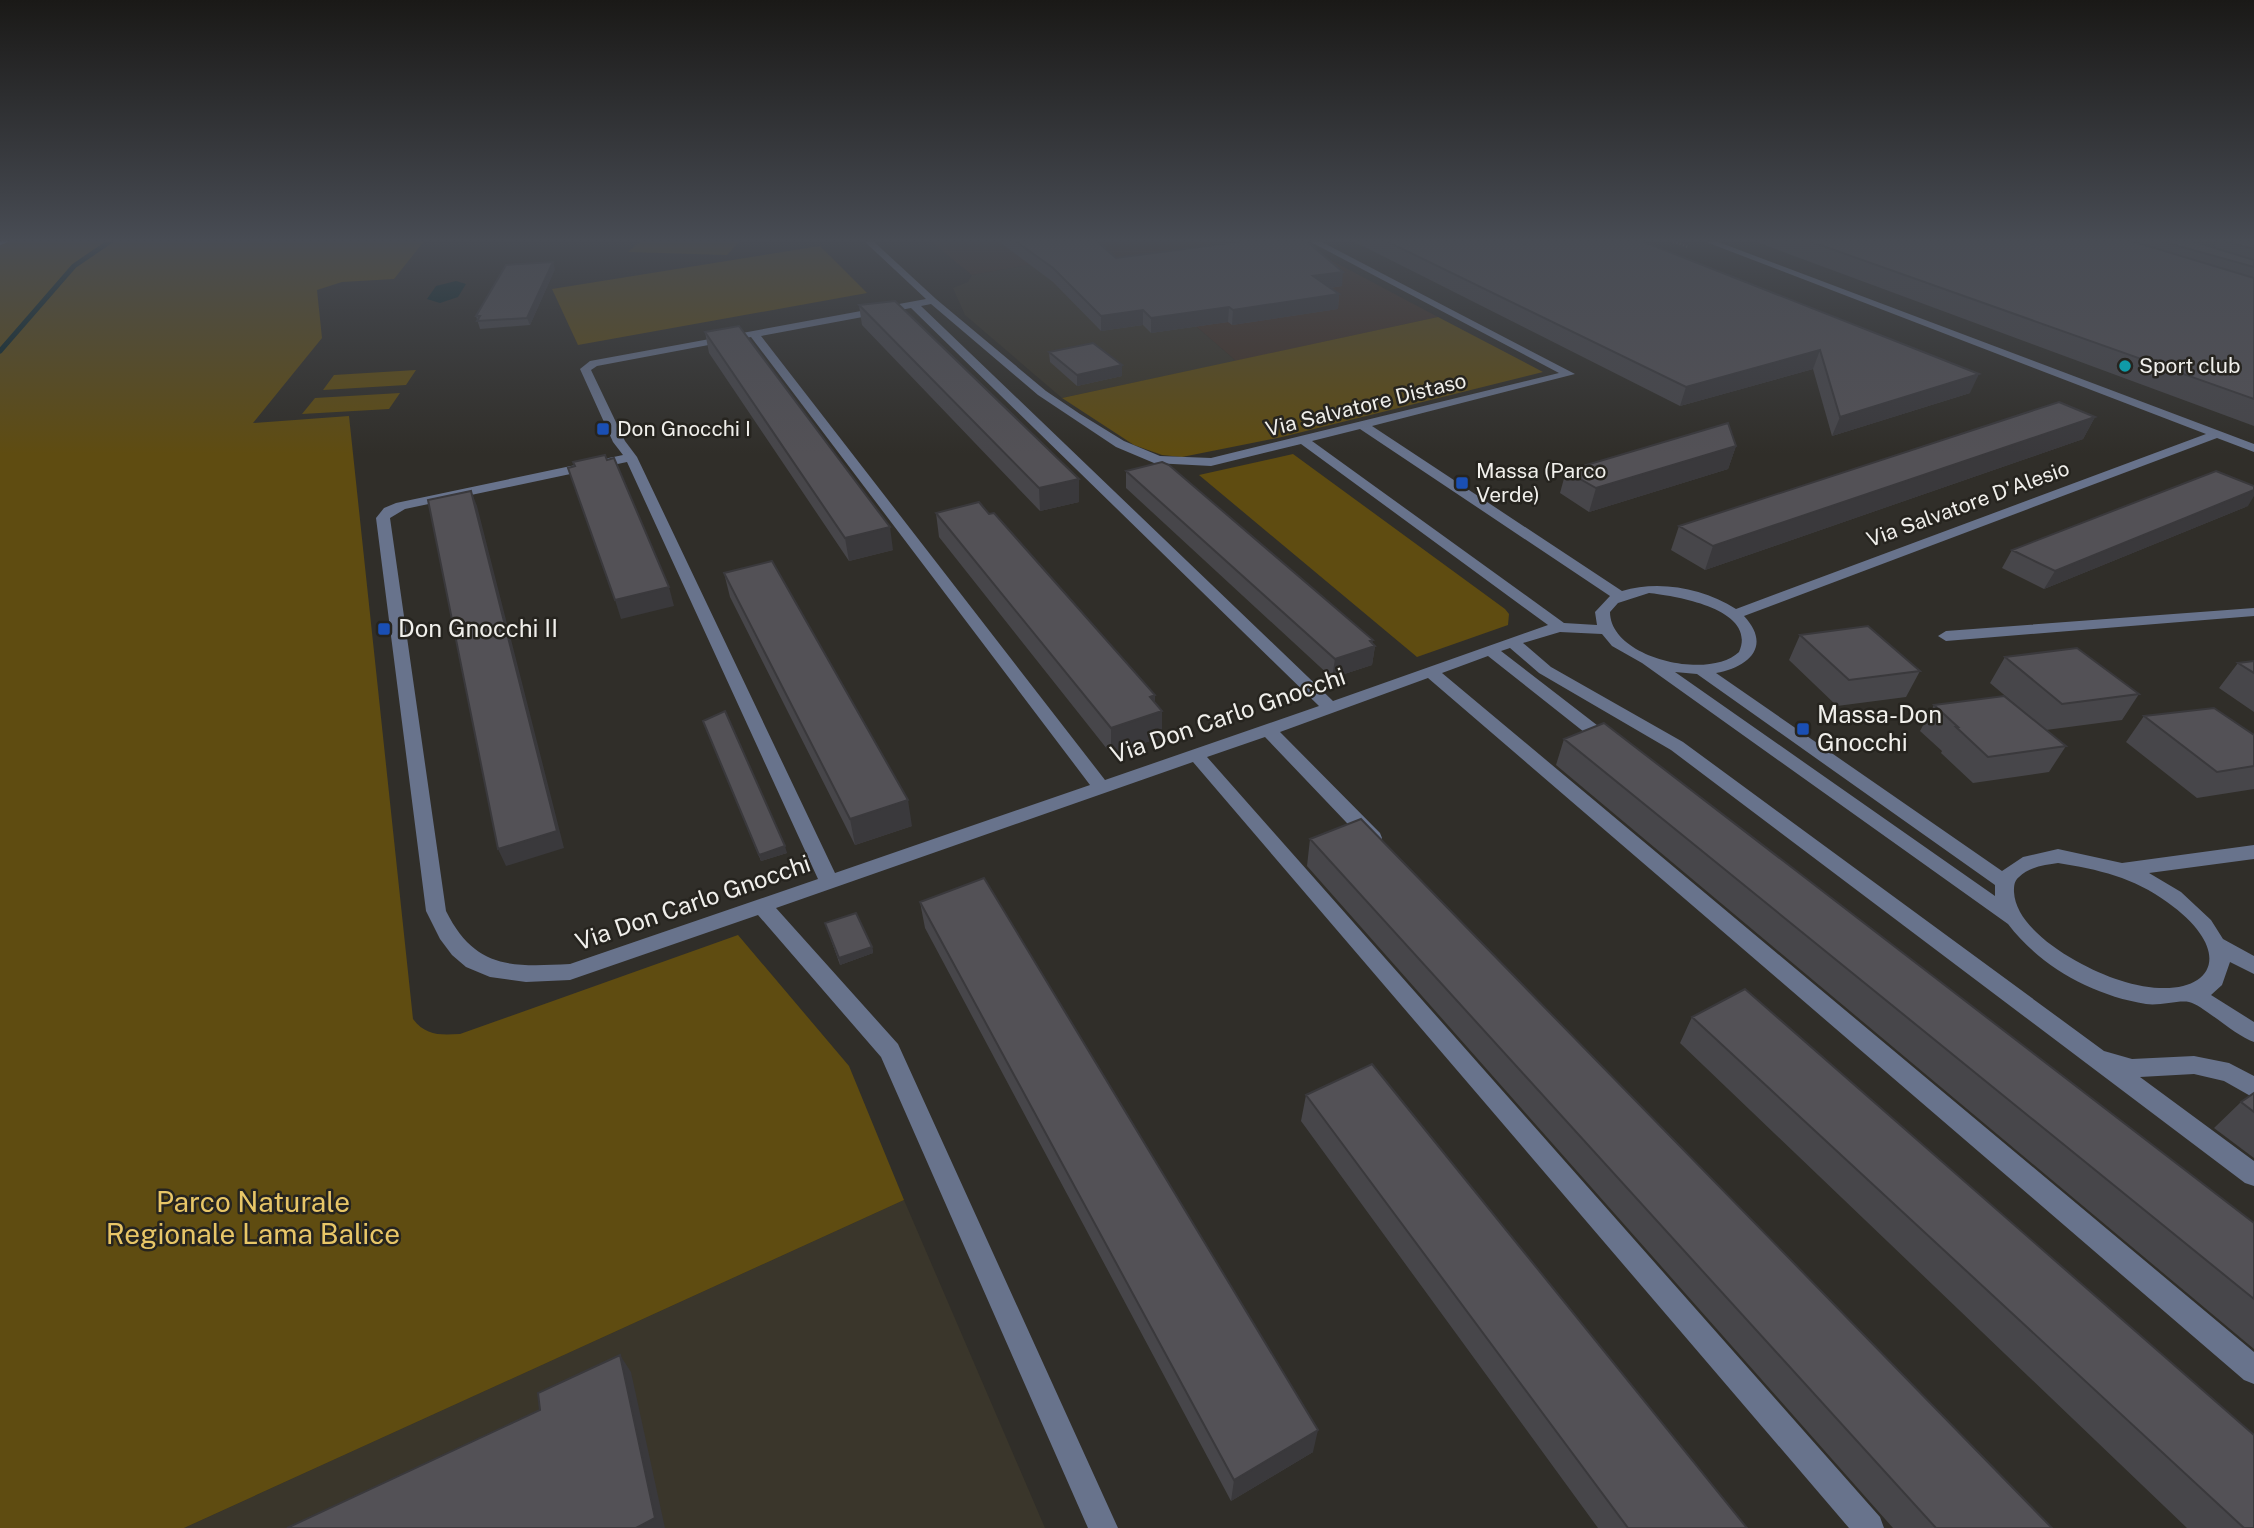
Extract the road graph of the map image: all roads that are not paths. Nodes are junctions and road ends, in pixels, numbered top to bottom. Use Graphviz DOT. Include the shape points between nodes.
graph roads {
  1 [pos="875,311"];
  2 [pos="922,311"];
  3 [pos="945,311"];
  4 [pos="1448,311"];
  5 [pos="1894,311"];
  6 [pos="754,334"];
  7 [pos="1364,426"];
  8 [pos="2218,434"];
  9 [pos="1305,440"];
  10 [pos="2254,448"];
  11 [pos="631,457"];
  12 [pos="1618,595"];
  13 [pos="2254,612"];
  14 [pos="1732,615"];
  15 [pos="1560,628"];
  16 [pos="1606,630"];
  17 [pos="1946,636"];
  18 [pos="1513,642"];
  19 [pos="1490,650"];
  20 [pos="1648,660"];
  21 [pos="1701,670"];
  22 [pos="1430,671"];
  23 [pos="1330,706"];
  24 [pos="1268,730"];
  25 [pos="1621,752"];
  26 [pos="1195,754"];
  27 [pos="1100,786"];
  28 [pos="2254,852"];
  29 [pos="1394,859"];
  30 [pos="2123,870"];
  31 [pos="829,881"];
  32 [pos="2004,882"];
  33 [pos="761,905"];
  34 [pos="2014,919"];
  35 [pos="2217,944"];
  36 [pos="2254,966"];
  37 [pos="2193,994"];
  38 [pos="2254,1033"];
  39 [pos="2090,1056"];
  40 [pos="2254,1088"];
  41 [pos="2254,1175"];
  42 [pos="2254,1370"];
  43 [pos="1103,1528"];
  44 [pos="1869,1528"];
  1 -- 6 [label="street"];
  2 -- 23 [label="street"];
  3 -- 9 [label="street, Via Salvatore Distaso" via="1042,393 1120,444 1158,460 1211,462"];
  4 -- 7 [label="street, Via Salvatore Distaso" via="1569,374"];
  5 -- 8 [label="street"];
  6 -- 11 [label="street" via="587,366 614,430"];
  6 -- 27 [label="street"];
  7 -- 9 [label="street, Via Salvatore Distaso"];
  7 -- 12 [label="street"];
  8 -- 10 [label="street"];
  8 -- 14 [label="street, Via Salvatore D'Alesio"];
  9 -- 15 [label="street"];
  11 -- 31 [label="street"];
  11 -- 33 [label="street, Via Don Carlo Gnocchi" via="401,506 383,518 436,911 445,934 475,964 514,976 570,972"];
  12 -- 14 [label="street" via="1671,590 1715,604"];
  12 -- 16 [label="street" via="1605,606"];
  13 -- 17 [label="street"];
  14 -- 21 [label="street" via="1745,627 1748,651 1738,661"];
  15 -- 16 [label="street, Via Don Carlo Gnocchi"];
  15 -- 18 [label="street, Via Don Carlo Gnocchi"];
  16 -- 20 [label="street"];
  18 -- 19 [label="street, Via Don Carlo Gnocchi"];
  18 -- 39 [label="street" via="1545,670 1677,746"];
  19 -- 22 [label="street, Via Don Carlo Gnocchi"];
  19 -- 25 [label="street"];
  20 -- 21 [label="street"];
  20 -- 34 [label="street"];
  21 -- 32 [label="street"];
  22 -- 23 [label="street, Via Don Carlo Gnocchi"];
  22 -- 42 [label="street"];
  23 -- 24 [label="street, Via Don Carlo Gnocchi"];
  24 -- 26 [label="street, Via Don Carlo Gnocchi"];
  24 -- 29 [label="street"];
  26 -- 27 [label="street, Via Don Carlo Gnocchi"];
  26 -- 44 [label="street"];
  27 -- 31 [label="street, Via Don Carlo Gnocchi"];
  28 -- 30 [label="street"];
  30 -- 32 [label="street" via="2058,856 2032,859 2013,868"];
  30 -- 35 [label="street" via="2181,903"];
  31 -- 33 [label="street, Via Don Carlo Gnocchi"];
  32 -- 34 [label="street" via="2004,900"];
  33 -- 43 [label="street" via="890,1051"];
  34 -- 37 [label="street" via="2061,963 2095,980 2142,994"];
  35 -- 36 [label="street"];
  35 -- 37 [label="street" via="2219,975 2210,987"];
  37 -- 38 [label="street"];
  39 -- 40 [label="street" via="2132,1068 2194,1065 2229,1073"];
  39 -- 41 [label="street"];
}
